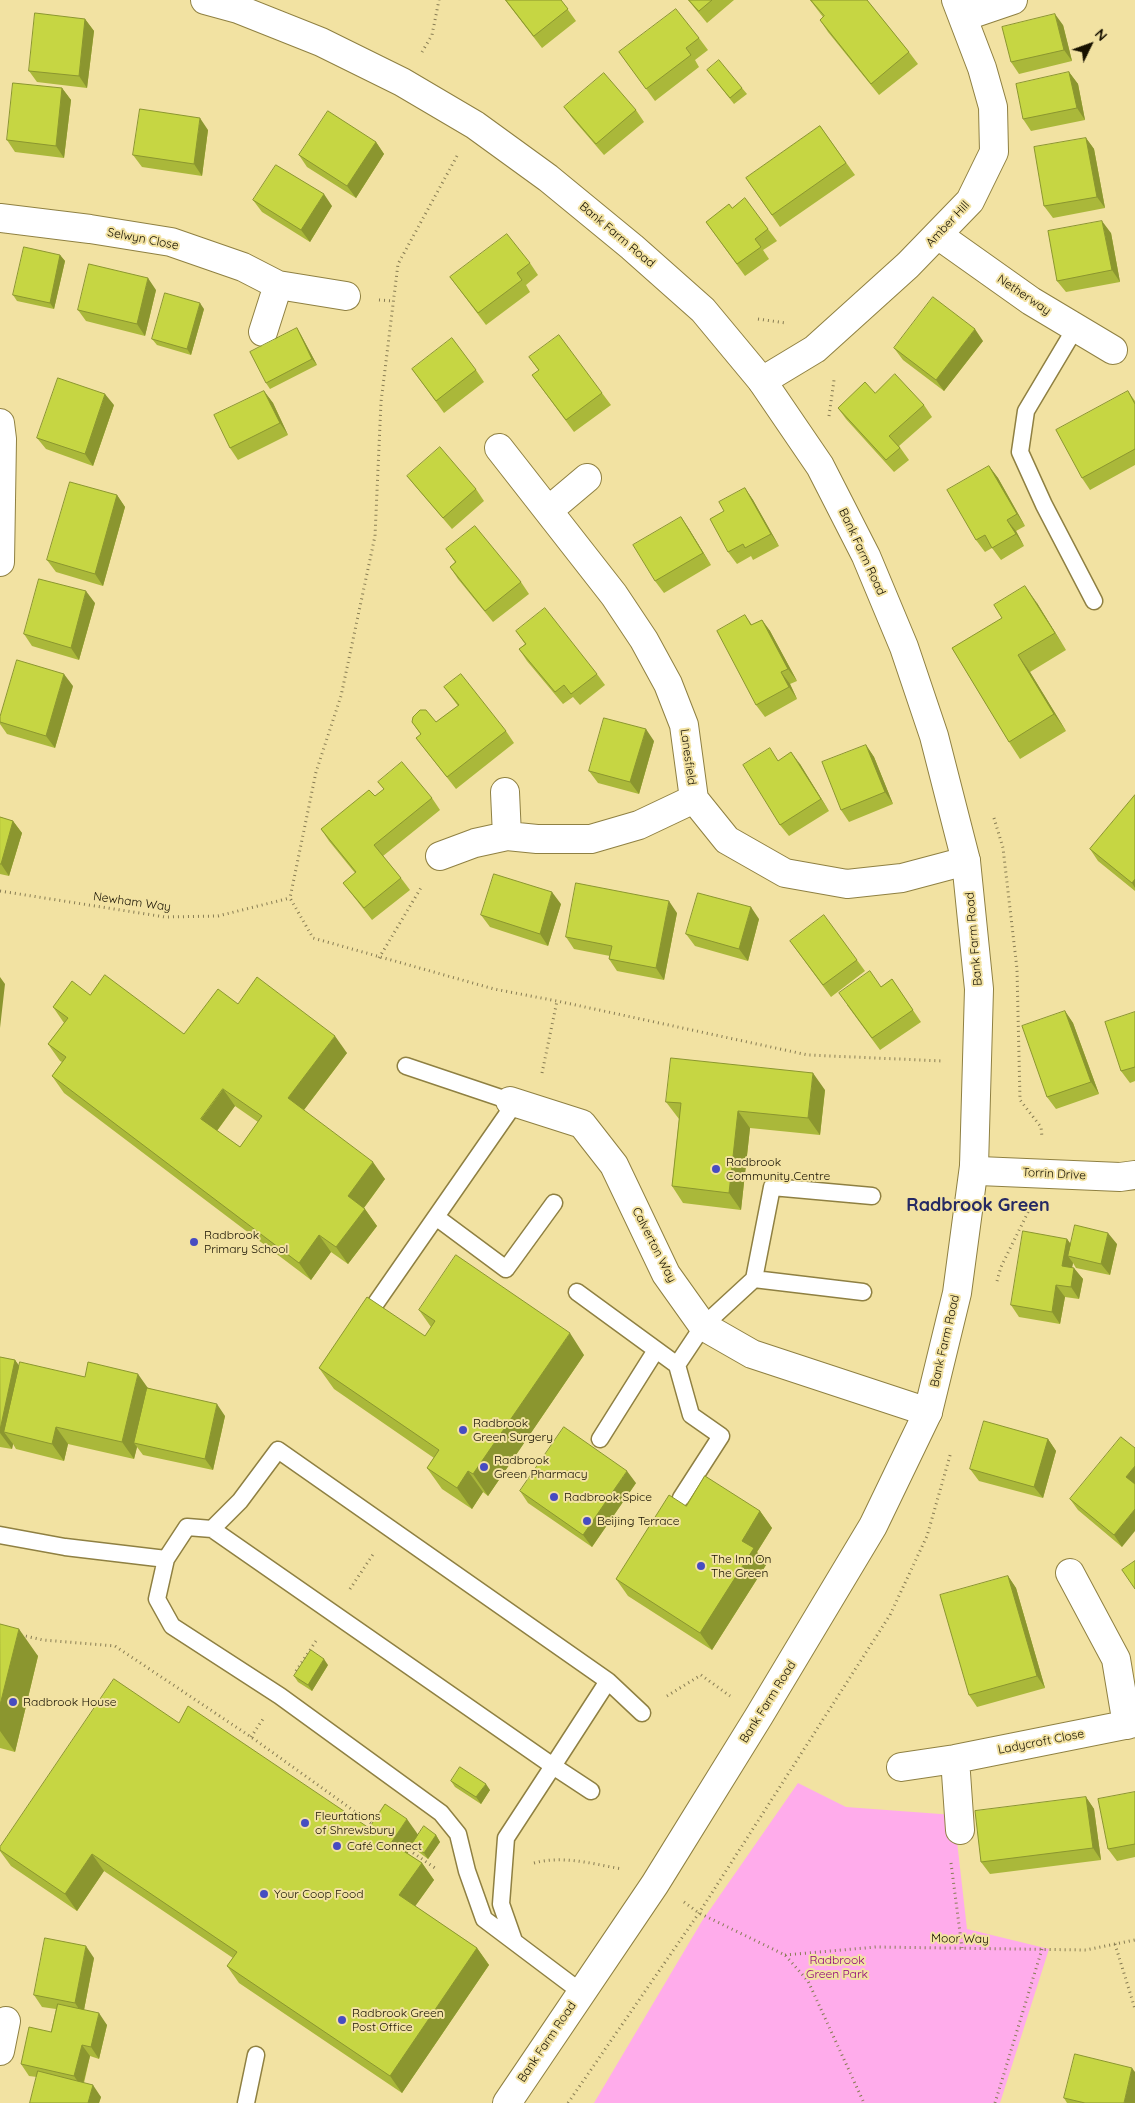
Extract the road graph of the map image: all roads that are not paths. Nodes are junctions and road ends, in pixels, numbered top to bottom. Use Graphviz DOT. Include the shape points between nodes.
graph roads {
  1 [pos="205,0"];
  2 [pos="1013,0"];
  3 [pos="240,5"];
  4 [pos="960,9"];
  5 [pos="0,218"];
  6 [pos="938,235"];
  7 [pos="278,285"];
  8 [pos="346,296"];
  9 [pos="1076,327"];
  10 [pos="263,332"];
  11 [pos="1113,350"];
  12 [pos="762,381"];
  13 [pos="1,434"];
  14 [pos="499,448"];
  15 [pos="587,478"];
  16 [pos="549,510"];
  17 [pos="0,562"];
  18 [pos="1094,601"];
  19 [pos="505,792"];
  20 [pos="694,799"];
  21 [pos="507,836"];
  22 [pos="440,856"];
  23 [pos="966,861"];
  24 [pos="406,1066"];
  25 [pos="512,1102"];
  26 [pos="974,1166"];
  27 [pos="1135,1176"];
  28 [pos="872,1196"];
  29 [pos="554,1203"];
  30 [pos="436,1217"];
  31 [pos="754,1279"];
  32 [pos="578,1292"];
  33 [pos="863,1292"];
  34 [pos="376,1303"];
  35 [pos="704,1326"];
  36 [pos="656,1350"];
  37 [pos="678,1365"];
  38 [pos="928,1412"];
  39 [pos="600,1439"];
  40 [pos="681,1498"];
  41 [pos="212,1529"];
  42 [pos="0,1535"];
  43 [pos="166,1559"];
  44 [pos="1070,1573"];
  45 [pos="608,1681"];
  46 [pos="642,1713"];
  47 [pos="1131,1724"];
  48 [pos="955,1759"];
  49 [pos="553,1766"];
  50 [pos="901,1767"];
  51 [pos="591,1791"];
  52 [pos="960,1830"];
  53 [pos="514,1941"];
  54 [pos="581,1992"];
  55 [pos="6,2021"];
  56 [pos="0,2051"];
  57 [pos="256,2055"];
  58 [pos="246,2103"];
  59 [pos="507,2103"];
  1 -- 3 [label="street, Bank Farm Road"];
  2 -- 4 [label="street"];
  3 -- 12 [label="street, Bank Farm Road" via="402,82 475,125 548,178 696,304"];
  4 -- 6 [label="street, Amber Hill" via="993,107 994,152 970,201"];
  5 -- 7 [label="street, Selwyn Close" via="171,242 242,266"];
  6 -- 9 [label="street, Netherway" via="1031,301"];
  6 -- 12 [label="street, Amber Hill" via="815,349"];
  7 -- 8 [label="street, Selwyn Close"];
  7 -- 10 [label="street"];
  9 -- 11 [label="street, Netherway"];
  9 -- 18 [label="lane" via="1026,411 1020,452"];
  12 -- 23 [label="street, Bank Farm Road" via="820,466 866,556 904,647 934,736"];
  13 -- 17 [label="street"];
  14 -- 16 [label="street, Lanesfield"];
  15 -- 16 [label="street"];
  16 -- 20 [label="street, Lanesfield" via="614,595 668,684 684,725"];
  19 -- 21 [label="street"];
  20 -- 21 [label="street" via="640,825 591,839"];
  20 -- 23 [label="street, Lanesfield" via="726,840 785,873 847,884 902,878"];
  21 -- 22 [label="street"];
  23 -- 26 [label="street, Bank Farm Road" via="979,989"];
  24 -- 25 [label="lane"];
  25 -- 30 [label="lane"];
  25 -- 35 [label="street, Calverton Way" via="582,1124 614,1165 666,1274"];
  26 -- 27 [label="street, Torrin Drive" via="979,1171"];
  26 -- 38 [label="street, Bank Farm Road" via="957,1293"];
  28 -- 31 [label="lane" via="772,1187"];
  29 -- 30 [label="lane" via="506,1269"];
  30 -- 34 [label="lane"];
  31 -- 33 [label="lane"];
  31 -- 35 [label="lane"];
  32 -- 36 [label="lane"];
  35 -- 37 [label="lane"];
  35 -- 38 [label="street, Calverton Way" via="752,1354"];
  36 -- 37 [label="lane"];
  36 -- 39 [label="lane"];
  37 -- 40 [label="lane" via="690,1415 721,1436"];
  38 -- 54 [label="street, Bank Farm Road" via="872,1526 807,1638 654,1884"];
  41 -- 43 [label="lane" via="187,1527"];
  41 -- 45 [label="lane" via="240,1501 278,1450"];
  41 -- 49 [label="lane"];
  42 -- 43 [label="lane" via="65,1547"];
  43 -- 53 [label="lane" via="157,1599 172,1626 280,1696 441,1813 458,1834 484,1919"];
  44 -- 47 [label="street, Ladycroft Close" via="1116,1659"];
  45 -- 46 [label="lane"];
  45 -- 49 [label="lane"];
  47 -- 48 [label="street, Ladycroft Close"];
  48 -- 50 [label="street, Ladycroft Close"];
  48 -- 52 [label="street"];
  49 -- 51 [label="lane"];
  49 -- 53 [label="lane" via="506,1838 501,1904"];
  53 -- 54 [label="lane"];
  54 -- 59 [label="street, Bank Farm Road"];
  55 -- 56 [label="street"];
  57 -- 58 [label="lane"];
}
